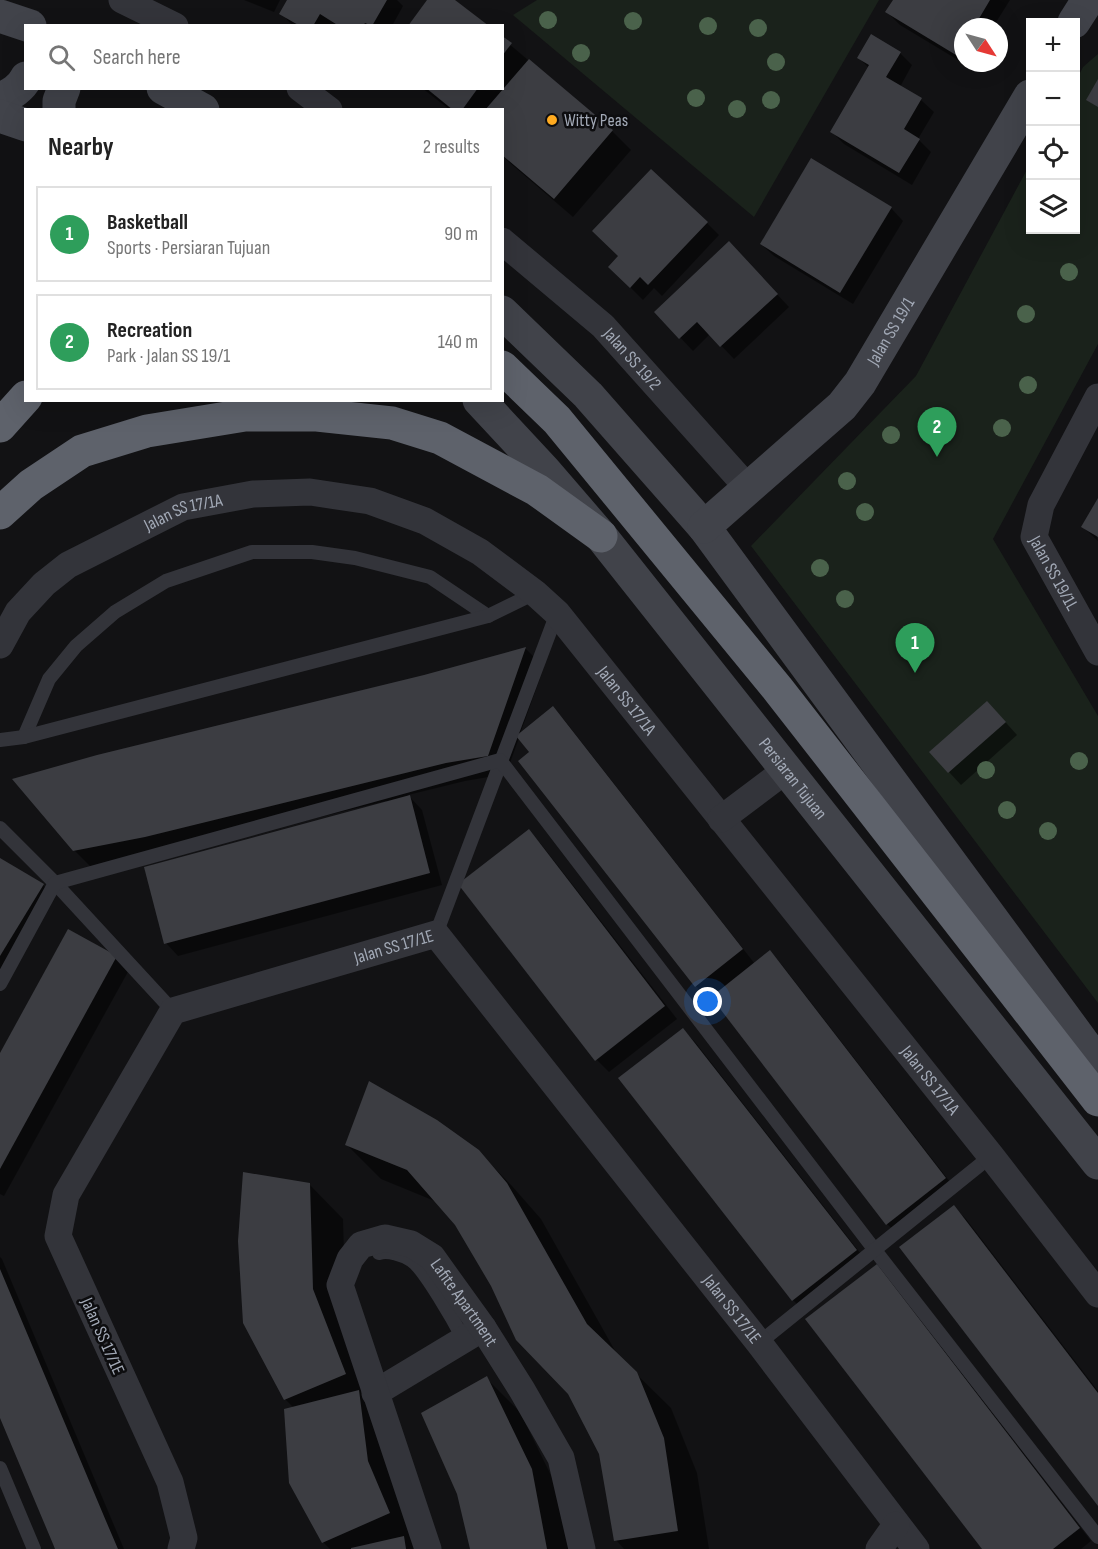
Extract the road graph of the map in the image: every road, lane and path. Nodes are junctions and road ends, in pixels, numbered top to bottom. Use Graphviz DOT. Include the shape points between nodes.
graph roads {
  1 [pos="122,0"];
  2 [pos="0,16"];
  3 [pos="24,24"];
  4 [pos="171,24"];
  5 [pos="0,28"];
  6 [pos="24,45"];
  7 [pos="24,82"];
  8 [pos="63,90"];
  9 [pos="167,90"];
  10 [pos="303,90"];
  11 [pos="0,98"];
  12 [pos="1026,103"];
  13 [pos="59,108"];
  14 [pos="199,108"];
  15 [pos="326,108"];
  16 [pos="0,116"];
  17 [pos="24,124"];
  18 [pos="504,243"];
  19 [pos="504,314"];
  20 [pos="504,369"];
  21 [pos="1098,397"];
  22 [pos="24,399"];
  23 [pos="481,402"];
  24 [pos="0,426"];
  25 [pos="748,488"];
  26 [pos="0,513"];
  27 [pos="704,527"];
  28 [pos="601,536"];
  29 [pos="535,592"];
  30 [pos="558,613"];
  31 [pos="488,616"];
  32 [pos="0,645"];
  33 [pos="1098,652"];
  34 [pos="24,737"];
  35 [pos="0,740"];
  36 [pos="500,760"];
  37 [pos="786,770"];
  38 [pos="722,819"];
  39 [pos="0,828"];
  40 [pos="55,883"];
  41 [pos="436,934"];
  42 [pos="0,984"];
  43 [pos="173,1011"];
  44 [pos="1098,1063"];
  45 [pos="1098,1100"];
  46 [pos="991,1156"];
  47 [pos="1098,1163"];
  48 [pos="874,1249"];
  49 [pos="1098,1294"];
  50 [pos="474,1334"];
  51 [pos="759,1342"];
  52 [pos="375,1393"];
  53 [pos="0,1468"];
  54 [pos="896,1525"];
  55 [pos="1098,1537"];
  56 [pos="34,1549"];
  57 [pos="181,1549"];
  58 [pos="428,1549"];
  59 [pos="582,1549"];
  60 [pos="879,1549"];
  61 [pos="916,1549"];
  1 -- 4 [label="street"];
  2 -- 3 [label="main road"];
  5 -- 6 [label="main road"];
  7 -- 11 [label="main road"];
  8 -- 13 [label="main road"];
  9 -- 14 [label="main road"];
  10 -- 15 [label="street"];
  12 -- 25 [label="main road, Jalan SS 19/1" via="860,383 842,406"];
  16 -- 17 [label="main road"];
  18 -- 25 [label="street, Jalan SS 19/2" via="603,326"];
  19 -- 27 [label="main road" via="588,395"];
  20 -- 45 [label="highway" via="557,420 777,688"];
  21 -- 33 [label="street, Jalan SS 19/1L" via="1041,505 1034,537"];
  22 -- 24 [label="highway"];
  23 -- 28 [label="main road, Persiaran Tujuan"];
  25 -- 27 [label="main road, Jalan SS 19/1"];
  26 -- 28 [label="highway" via="31,485 82,451 147,431 235,417 317,415 392,423 440,438 537,490"];
  27 -- 44 [label="main road"];
  28 -- 37 [label="main road, Persiaran Tujuan"];
  29 -- 30 [label="street, Jalan SS 17/1A"];
  29 -- 31 [label="lane"];
  29 -- 32 [label="street, Jalan SS 17/1A" via="480,552 425,521 370,501 310,492 253,494 183,507 68,565 18,612"];
  30 -- 36 [label="lane"];
  30 -- 38 [label="street, Jalan SS 17/1A"];
  31 -- 34 [label="lane"];
  31 -- 34 [label="lane" via="430,577 355,558 312,552 252,552 166,581 115,612 76,646 50,679"];
  34 -- 35 [label="lane"];
  36 -- 40 [label="lane"];
  36 -- 41 [label="lane"];
  36 -- 48 [label="lane"];
  37 -- 38 [label="street"];
  37 -- 47 [label="main road, Persiaran Tujuan"];
  38 -- 46 [label="street, Jalan SS 17/1A"];
  39 -- 40 [label="lane"];
  40 -- 42 [label="lane"];
  40 -- 43 [label="lane"];
  41 -- 43 [label="street, Jalan SS 17/1E"];
  41 -- 51 [label="street, Jalan SS 17/1E"];
  43 -- 57 [label="street, Jalan SS 17/1E" via="66,1195 58,1236 170,1482 184,1538"];
  46 -- 48 [label="lane"];
  46 -- 49 [label="street, Jalan SS 17/1A"];
  48 -- 51 [label="lane"];
  48 -- 55 [label="lane"];
  50 -- 52 [label="street"];
  50 -- 52 [label="street, Lafite Apartment" via="432,1257 411,1244 385,1238 362,1245 350,1259 340,1285"];
  50 -- 59 [label="street, Lafite Apartment" via="522,1390 561,1458"];
  51 -- 54 [label="street, Jalan SS 17/1E"];
  52 -- 58 [label="street, Lafite Apartment"];
  53 -- 56 [label="lane"];
  54 -- 60 [label="street"];
  54 -- 61 [label="street, Jalan SS 17/1E"];
}
